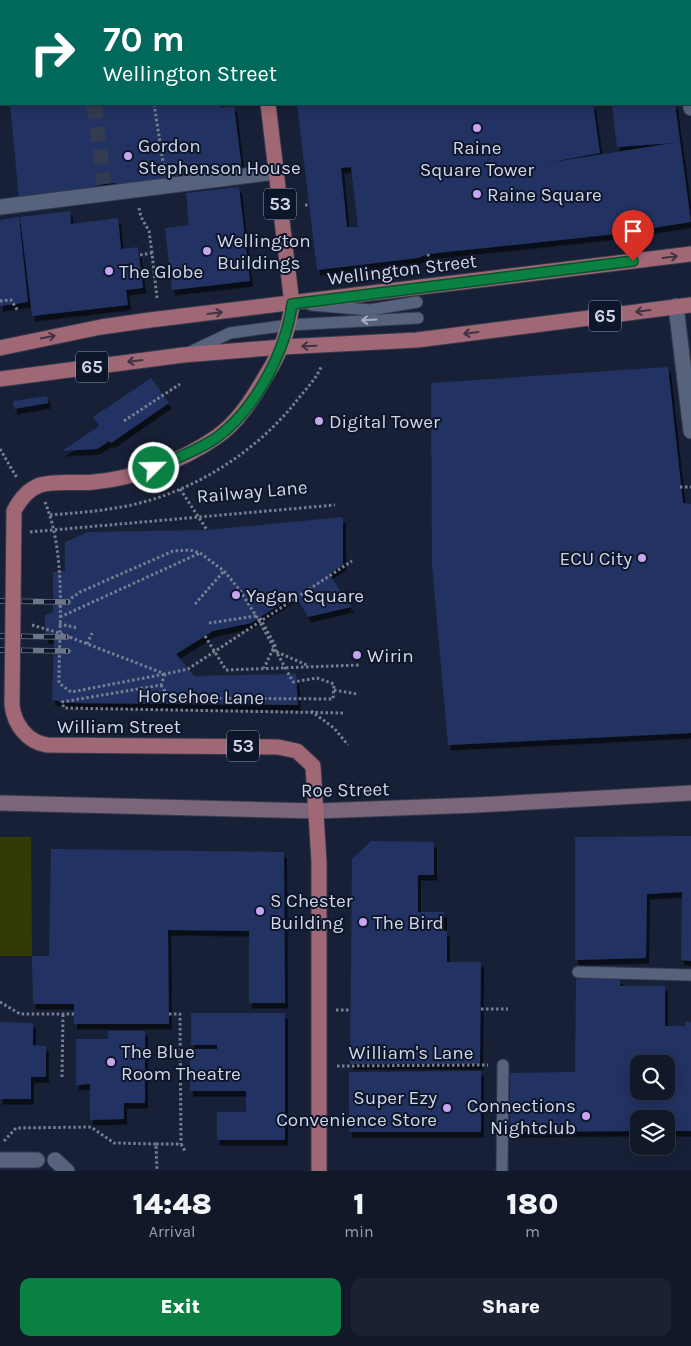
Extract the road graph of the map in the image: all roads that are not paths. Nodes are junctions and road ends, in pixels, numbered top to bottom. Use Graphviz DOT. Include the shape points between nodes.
graph roads {
  1 [pos="268,105"];
  2 [pos="276,172"];
  3 [pos="0,207"];
  4 [pos="691,254"];
  5 [pos="417,302"];
  6 [pos="292,304"];
  7 [pos="684,305"];
  8 [pos="418,318"];
  9 [pos="289,325"];
  10 [pos="282,347"];
  11 [pos="0,348"];
  12 [pos="183,355"];
  13 [pos="0,379"];
  14 [pos="691,430"];
  15 [pos="691,793"];
  16 [pos="0,803"];
  17 [pos="317,811"];
  18 [pos="578,972"];
  19 [pos="691,975"];
  20 [pos="503,1065"];
  21 [pos="0,1160"];
  22 [pos="37,1160"];
  23 [pos="55,1160"];
  24 [pos="67,1171"];
  25 [pos="319,1171"];
  26 [pos="502,1171"];
  1 -- 2 [label="main road, William Street / 53"];
  2 -- 3 [label="street" via="104,189"];
  2 -- 6 [label="main road, William Street / 53"];
  6 -- 4 [label="main road, Wellington Street / 65, one-way"];
  5 -- 6 [label="lane" via="370,310"];
  6 -- 9 [label="main road, William Street / 53"];
  11 -- 6 [label="main road, Wellington Street / 65, one-way" via="102,327"];
  7 -- 10 [label="main road, 65, one-way" via="417,340"];
  7 -- 14 [label="street"];
  8 -- 9 [label="lane, one-way"];
  9 -- 10 [label="main road, William Street / 53"];
  9 -- 12 [label="lane" via="230,333"];
  10 -- 12 [label="main road, 65"];
  10 -- 17 [label="main road, William Street / 53, bridge" via="244,410 215,438 154,468 122,478 46,484 32,489 21,499 14,512 12,529 12,705 20,728 41,744 278,747 303,755 313,766"];
  12 -- 13 [label="main road, 65, one-way"];
  15 -- 17 [label="main road, Roe Street"];
  16 -- 17 [label="main road, Roe Street"];
  17 -- 25 [label="main road, William Street / 53"];
  18 -- 19 [label="lane"];
  20 -- 26 [label="lane"];
  21 -- 22 [label="street"];
  23 -- 24 [label="street"];
}
